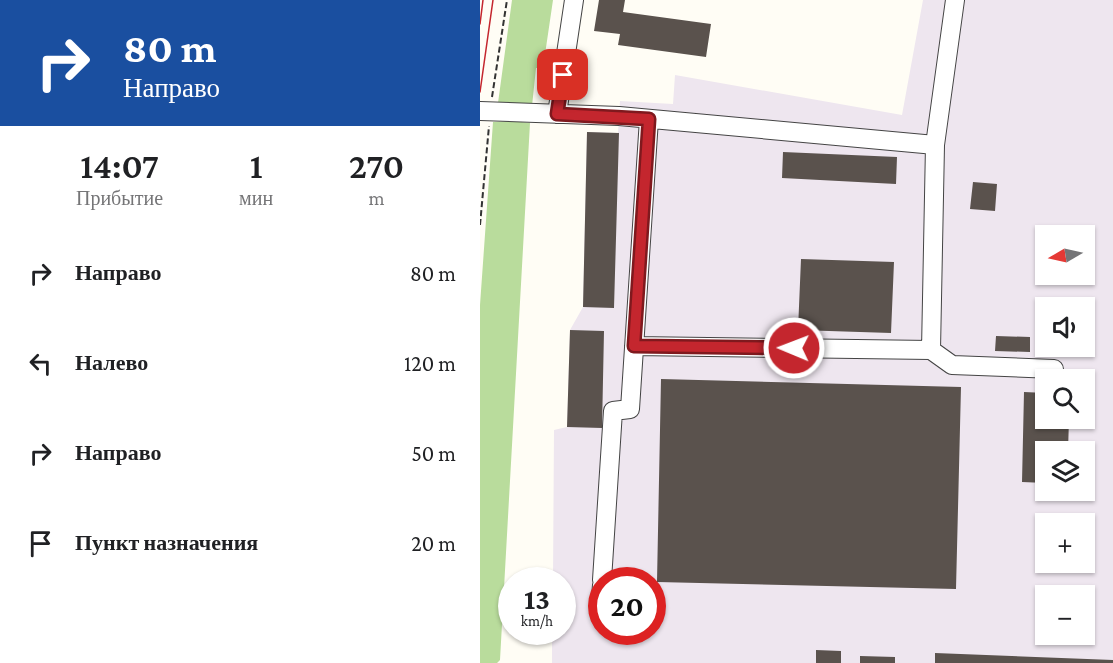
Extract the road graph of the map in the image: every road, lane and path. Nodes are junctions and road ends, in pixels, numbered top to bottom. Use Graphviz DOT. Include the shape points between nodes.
graph roads {
  1 [pos="574,0"];
  2 [pos="955,0"];
  3 [pos="480,111"];
  4 [pos="557,114"];
  5 [pos="649,119"];
  6 [pos="935,145"];
  7 [pos="634,346"];
  8 [pos="931,350"];
  9 [pos="1054,369"];
  10 [pos="603,567"];
  1 -- 4 [label="lane"];
  2 -- 6 [label="lane"];
  3 -- 4 [label="lane"];
  4 -- 5 [label="lane"];
  5 -- 6 [label="lane"];
  5 -- 7 [label="lane"];
  6 -- 8 [label="lane"];
  7 -- 8 [label="lane"];
  7 -- 10 [label="lane" via="630,409 613,411"];
  8 -- 9 [label="lane" via="952,365"];
}
